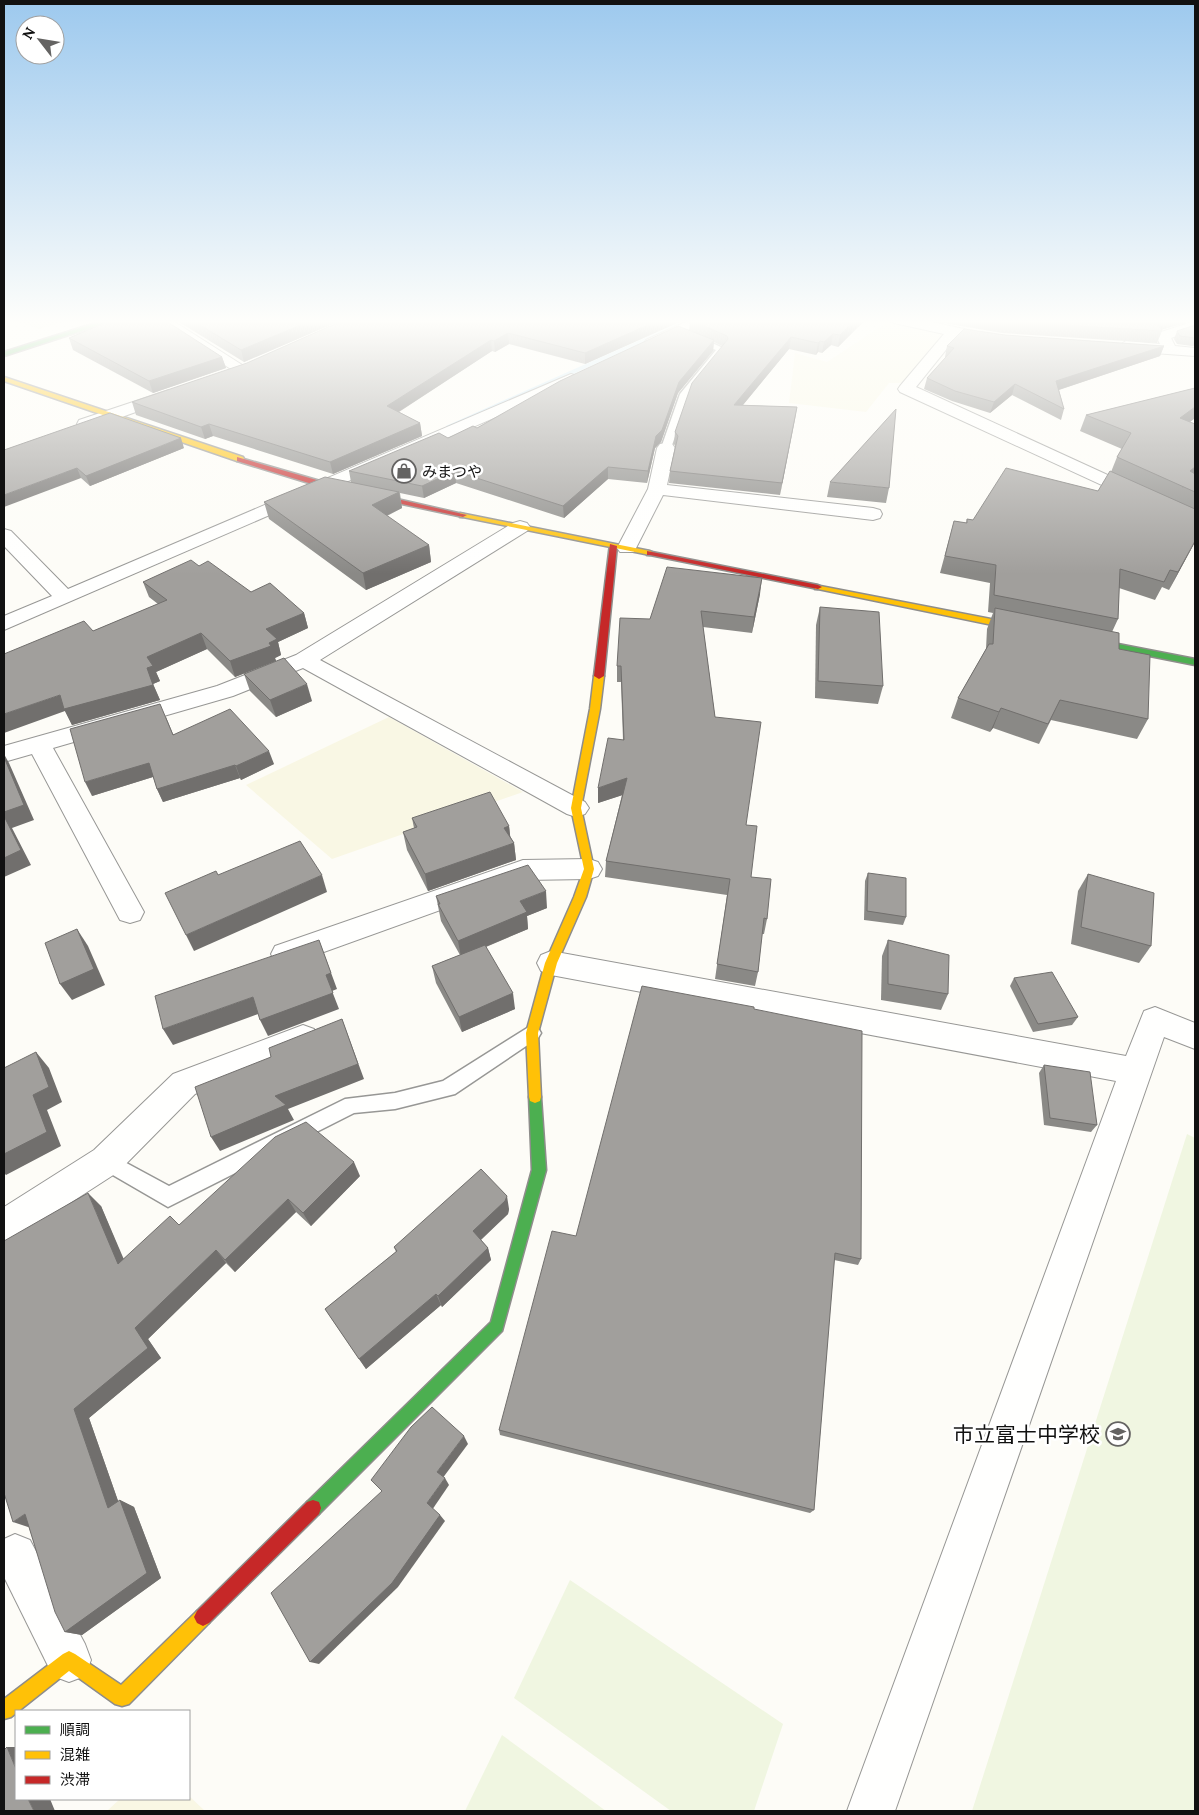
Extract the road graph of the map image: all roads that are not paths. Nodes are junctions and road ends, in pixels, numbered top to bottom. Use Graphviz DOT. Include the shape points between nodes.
graph roads {
  1 [pos="80,404"];
  2 [pos="143,404"];
  3 [pos="513,404"];
  4 [pos="682,404"];
  5 [pos="939,404"];
  6 [pos="112,414"];
  7 [pos="67,431"];
  8 [pos="666,448"];
  9 [pos="325,485"];
  10 [pos="656,489"];
  11 [pos="872,514"];
  12 [pos="1195,522"];
  13 [pos="520,528"];
  14 [pos="4,535"];
  15 [pos="620,547"];
  16 [pos="60,593"];
  17 [pos="4,624"];
  18 [pos="1039,631"];
  19 [pos="1068,637"];
  20 [pos="304,660"];
  21 [pos="1195,662"];
  22 [pos="39,745"];
  23 [pos="4,754"];
  24 [pos="576,808"];
  25 [pos="589,869"];
  26 [pos="130,912"];
  27 [pos="282,956"];
  28 [pos="550,963"];
  29 [pos="331,1027"];
  30 [pos="532,1033"];
  31 [pos="1195,1036"];
  32 [pos="1135,1071"];
  33 [pos="106,1161"];
  34 [pos="4,1226"];
  35 [pos="15,1555"];
  36 [pos="70,1660"];
  37 [pos="4,1710"];
  38 [pos="871,1811"];
  1 -- 6 [label="street"];
  2 -- 6 [label="street"];
  3 -- 9 [label="street"];
  4 -- 8 [label="lane"];
  5 -- 12 [label="street"];
  6 -- 7 [label="street"];
  6 -- 9 [label="street" via="264,468"];
  8 -- 10 [label="street"];
  9 -- 13 [label="street"];
  9 -- 16 [label="street"];
  10 -- 11 [label="street"];
  10 -- 15 [label="street"];
  13 -- 15 [label="street"];
  13 -- 20 [label="street"];
  14 -- 16 [label="street"];
  15 -- 18 [label="street"];
  15 -- 24 [label="street"];
  16 -- 17 [label="street"];
  19 -- 21 [label="street"];
  20 -- 22 [label="street" via="225,691"];
  20 -- 24 [label="street"];
  22 -- 23 [label="street"];
  22 -- 26 [label="street"];
  24 -- 25 [label="street"];
  25 -- 27 [label="street" via="523,870"];
  25 -- 28 [label="street" via="580,898"];
  28 -- 30 [label="street"];
  28 -- 32 [label="street"];
  29 -- 33 [label="street" via="184,1084"];
  30 -- 33 [label="lane" via="448,1088 395,1101 352,1104 168,1197"];
  30 -- 36 [label="street" via="539,1170 497,1326 122,1697"];
  31 -- 32 [label="street" via="1155,1020"];
  32 -- 38 [label="street"];
  33 -- 34 [label="street"];
  35 -- 36 [label="street"];
  36 -- 37 [label="street"];
}
